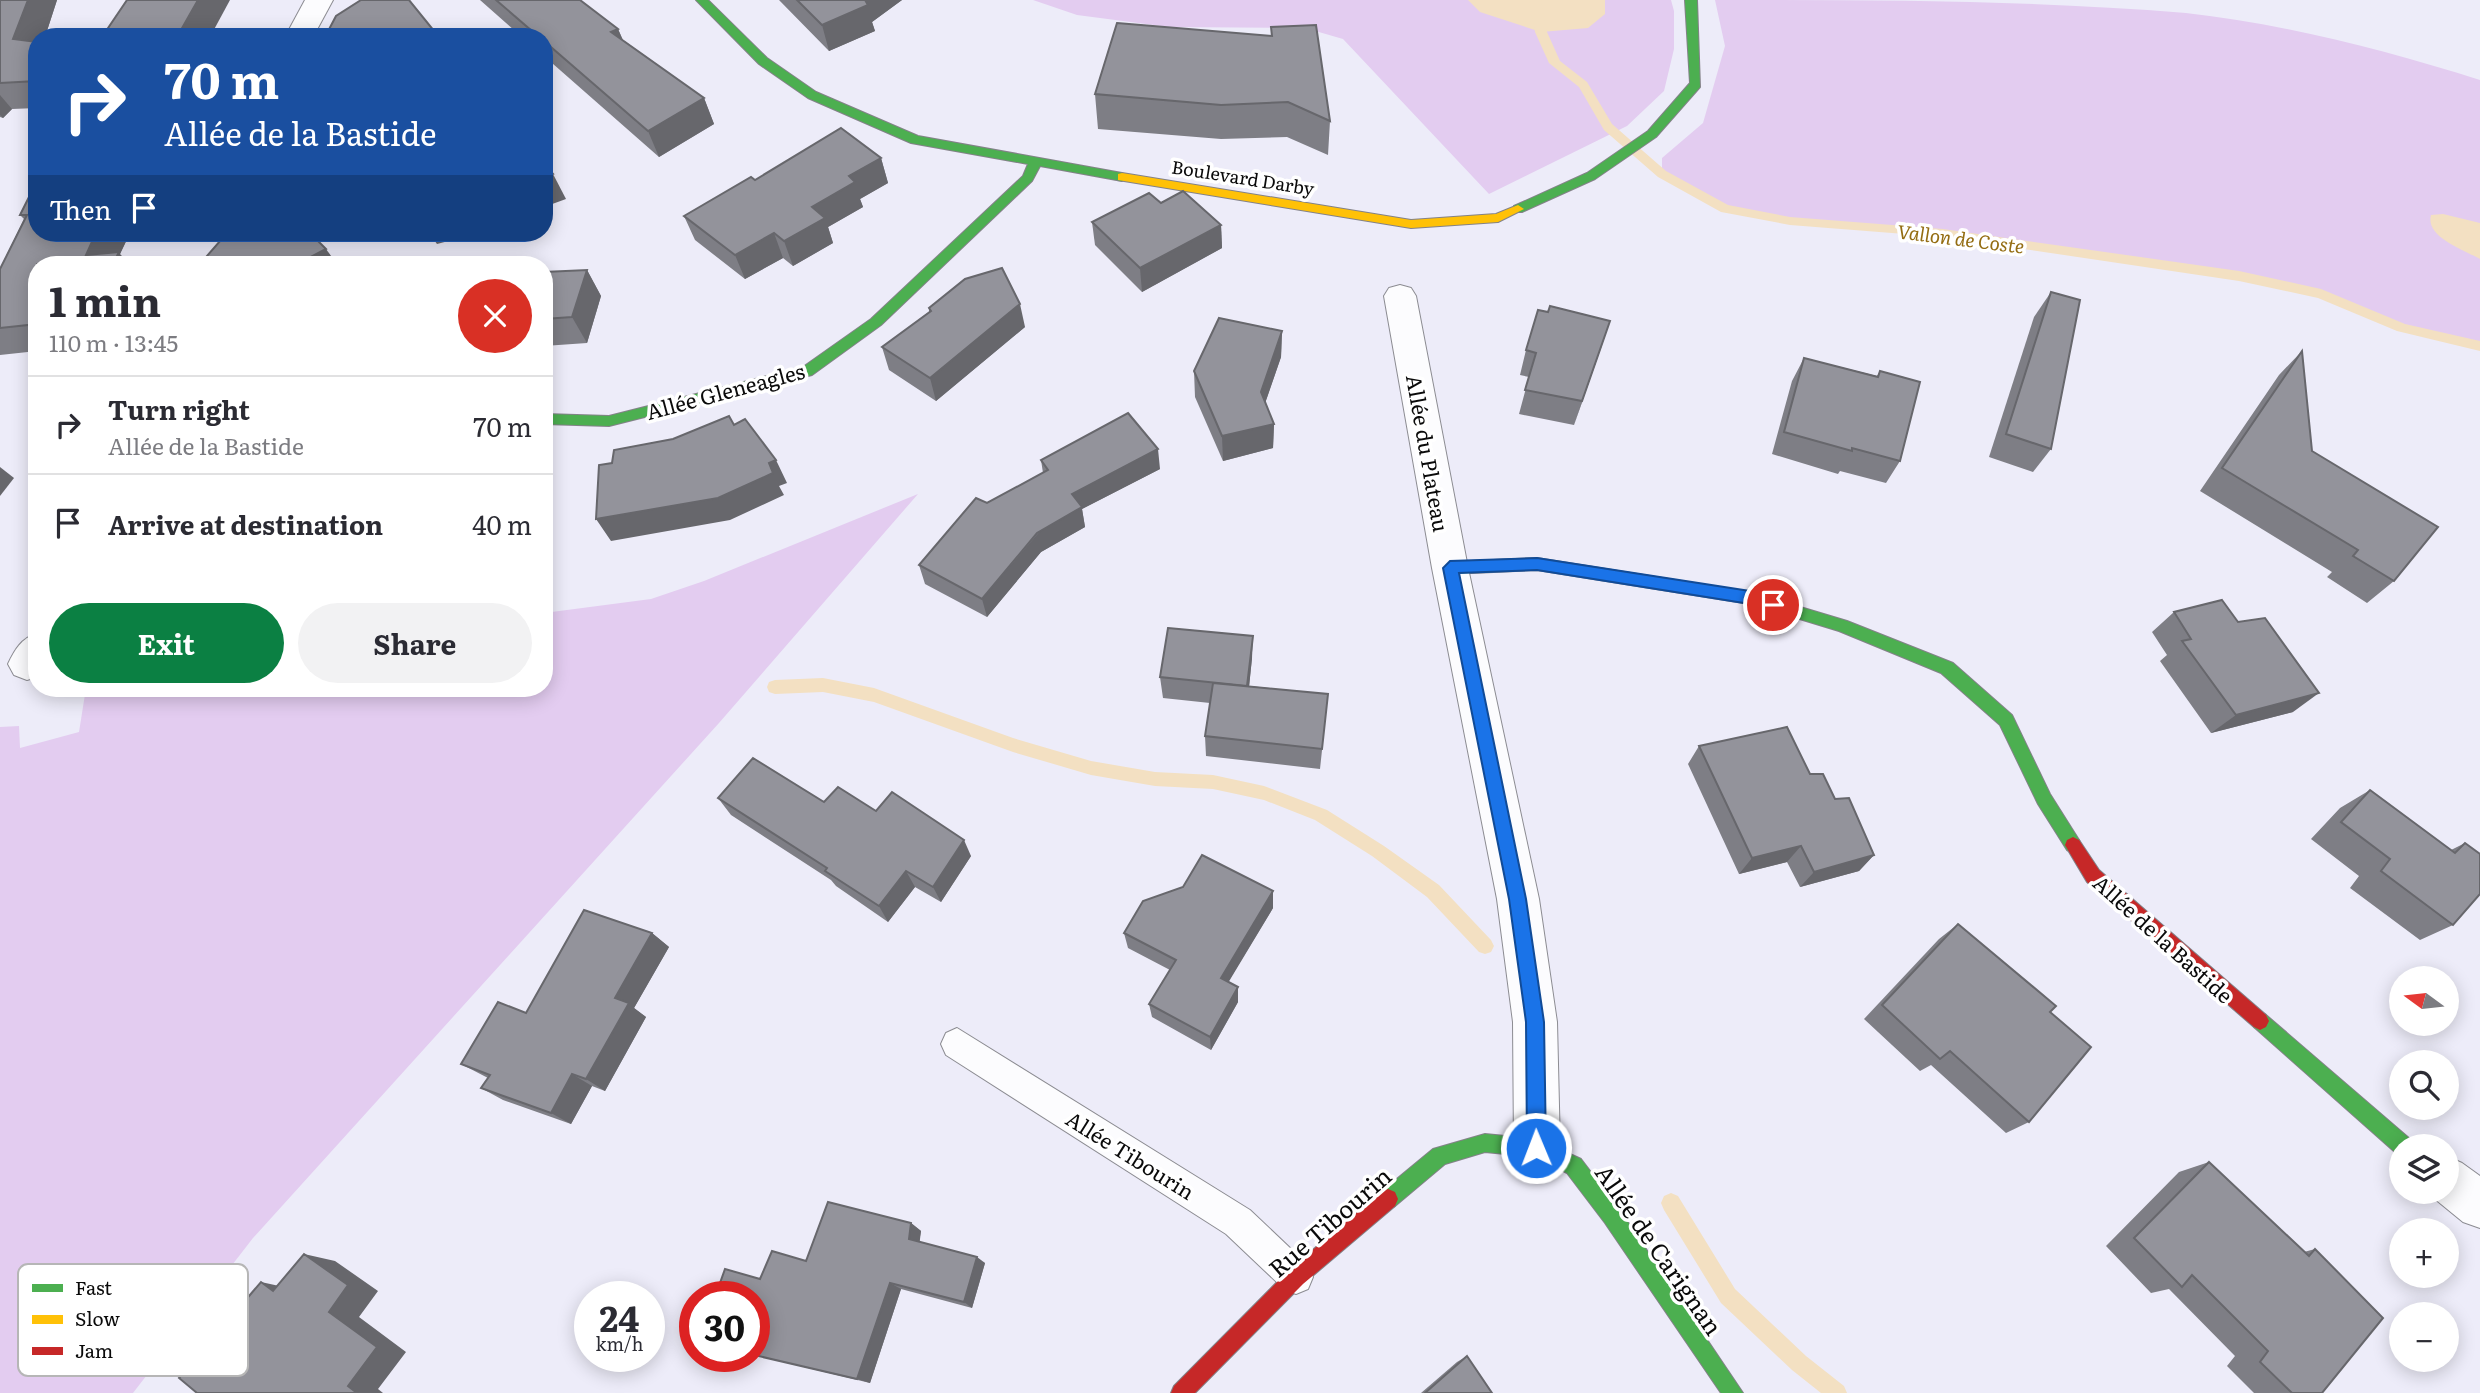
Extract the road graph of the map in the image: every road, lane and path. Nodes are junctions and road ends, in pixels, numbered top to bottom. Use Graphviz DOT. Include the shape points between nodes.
graph roads {
  1 [pos="319,0"];
  2 [pos="702,0"];
  3 [pos="1691,0"];
  4 [pos="304,28"];
  5 [pos="1035,163"];
  6 [pos="1400,296"];
  7 [pos="553,419"];
  8 [pos="1450,568"];
  9 [pos="957,1044"];
  10 [pos="2389,1135"];
  11 [pos="1536,1148"];
  12 [pos="2459,1189"];
  13 [pos="2480,1205"];
  14 [pos="1296,1277"];
  15 [pos="1181,1393"];
  16 [pos="1733,1393"];
  1 -- 4 [label="street"];
  2 -- 5 [label="street, Boulevard Darby" via="763,61 812,95 915,140"];
  3 -- 5 [label="street, Boulevard Darby" via="1696,85 1652,134 1591,176 1498,218 1411,224"];
  5 -- 7 [label="street, Allée Gleneagles" via="1028,178 876,323 807,371 609,421"];
  6 -- 8 [label="street, Allée du Plateau"];
  8 -- 10 [label="street, Allée de la Bastide" via="1537,564 1750,598 1842,626 1947,668 2006,720 2044,799 2093,876"];
  8 -- 11 [label="street, Allée du Plateau" via="1518,899 1535,1022"];
  9 -- 14 [label="lane, Allée Tibourin" via="1238,1222"];
  11 -- 14 [label="street, Rue Tibourin" via="1485,1143 1440,1156"];
  11 -- 16 [label="street, Allée de Carignan" via="1574,1166"];
  12 -- 13 [label="street"];
  14 -- 15 [label="street, Rue Tibourin"];
}
